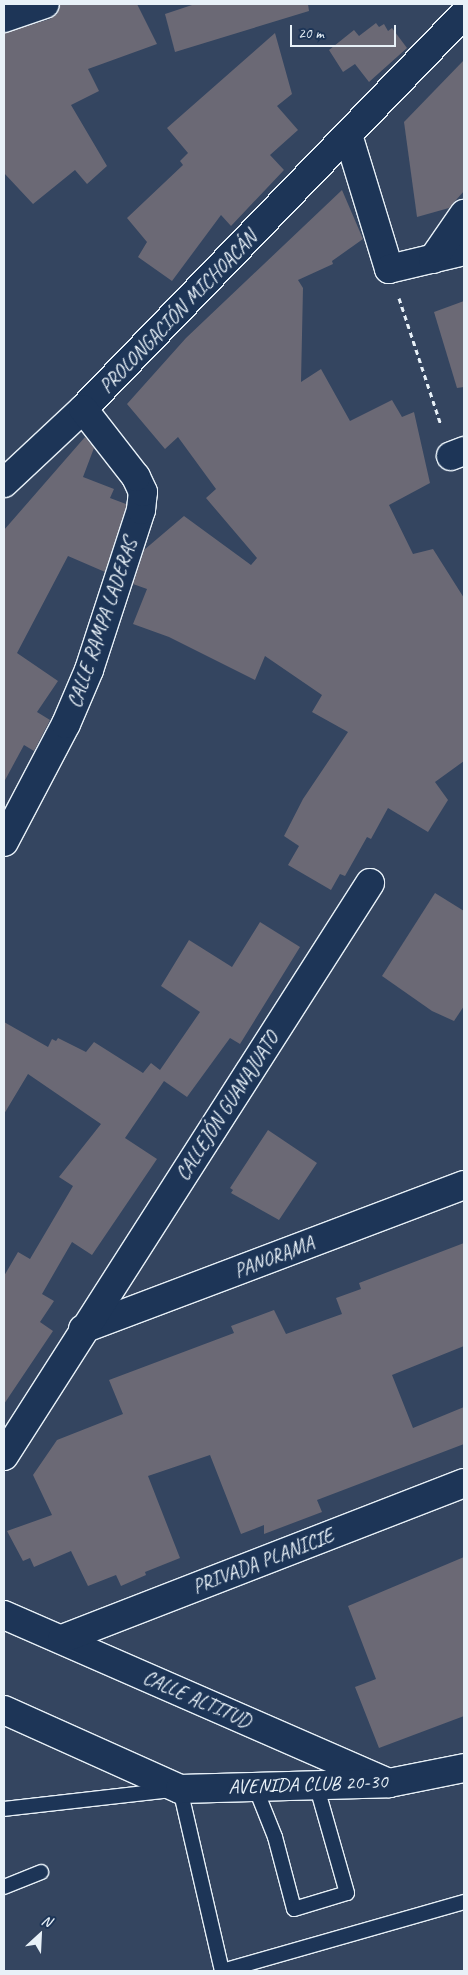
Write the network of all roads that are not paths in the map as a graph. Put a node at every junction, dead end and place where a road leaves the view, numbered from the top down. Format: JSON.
{"nodes":[{"id":1,"x":46,"y":4,"type":"edge"},
{"id":2,"x":464,"y":14,"type":"edge"},
{"id":3,"x":4,"y":18,"type":"edge"},
{"id":4,"x":349,"y":138,"type":"junction"},
{"id":5,"x":464,"y":214,"type":"edge"},
{"id":6,"x":464,"y":251,"type":"edge"},
{"id":7,"x":433,"y":259,"type":"junction"},
{"id":8,"x":83,"y":409,"type":"junction"},
{"id":9,"x":4,"y":483,"type":"edge"},
{"id":10,"x":4,"y":842,"type":"edge"},
{"id":11,"x":370,"y":883,"type":"dead end"},
{"id":12,"x":464,"y":1185,"type":"edge"},
{"id":13,"x":83,"y":1329,"type":"junction"},
{"id":14,"x":4,"y":1456,"type":"edge"},
{"id":15,"x":464,"y":1483,"type":"edge"},
{"id":16,"x":4,"y":1615,"type":"edge"},
{"id":17,"x":62,"y":1639,"type":"junction"},
{"id":18,"x":4,"y":1710,"type":"edge"},
{"id":19,"x":464,"y":1768,"type":"edge"},
{"id":20,"x":389,"y":1784,"type":"junction"},
{"id":21,"x":255,"y":1786,"type":"junction"},
{"id":22,"x":317,"y":1788,"type":"junction"},
{"id":23,"x":180,"y":1789,"type":"junction"},
{"id":24,"x":4,"y":1808,"type":"edge"},
{"id":25,"x":41,"y":1872,"type":"dead end"},
{"id":26,"x":4,"y":1887,"type":"edge"},
{"id":27,"x":464,"y":1902,"type":"edge"},
{"id":28,"x":222,"y":1971,"type":"edge"}],
"edges":[{"from":1,"to":3,"type":"street"},
{"from":2,"to":4,"type":"street","name":"PROLONGACIÓN MICHOACÁN"},
{"from":4,"to":7,"type":"street"},
{"from":4,"to":8,"type":"street","name":"PROLONGACIÓN MICHOACÁN"},
{"from":5,"to":7,"type":"street"},
{"from":6,"to":7,"type":"street"},
{"from":8,"to":9,"type":"street","name":"PROLONGACIÓN MICHOACÁN"},
{"from":8,"to":10,"type":"street","name":"CALLE RAMPA LADERAS"},
{"from":11,"to":13,"type":"street","name":"CALLEJÓN GUANAJUATO"},
{"from":12,"to":13,"type":"street","name":"PANORAMA"},
{"from":13,"to":14,"type":"street","name":"CALLEJÓN GUANAJUATO"},
{"from":15,"to":17,"type":"street","name":"PRIVADA PLANICIE"},
{"from":16,"to":17,"type":"street","name":"CALLE ALTITUD"},
{"from":17,"to":20,"type":"street","name":"CALLE ALTITUD"},
{"from":18,"to":23,"type":"street"},
{"from":19,"to":20,"type":"street","name":"AVENIDA CLUB 20-30"},
{"from":20,"to":22,"type":"street","name":"AVENIDA CLUB 20-30"},
{"from":21,"to":22,"type":"street","name":"AVENIDA CLUB 20-30"},
{"from":21,"to":22,"type":"lane"},
{"from":21,"to":23,"type":"street","name":"AVENIDA CLUB 20-30"},
{"from":23,"to":24,"type":"lane"},
{"from":23,"to":28,"type":"lane"},
{"from":25,"to":26,"type":"lane"},
{"from":27,"to":28,"type":"lane"}]}
